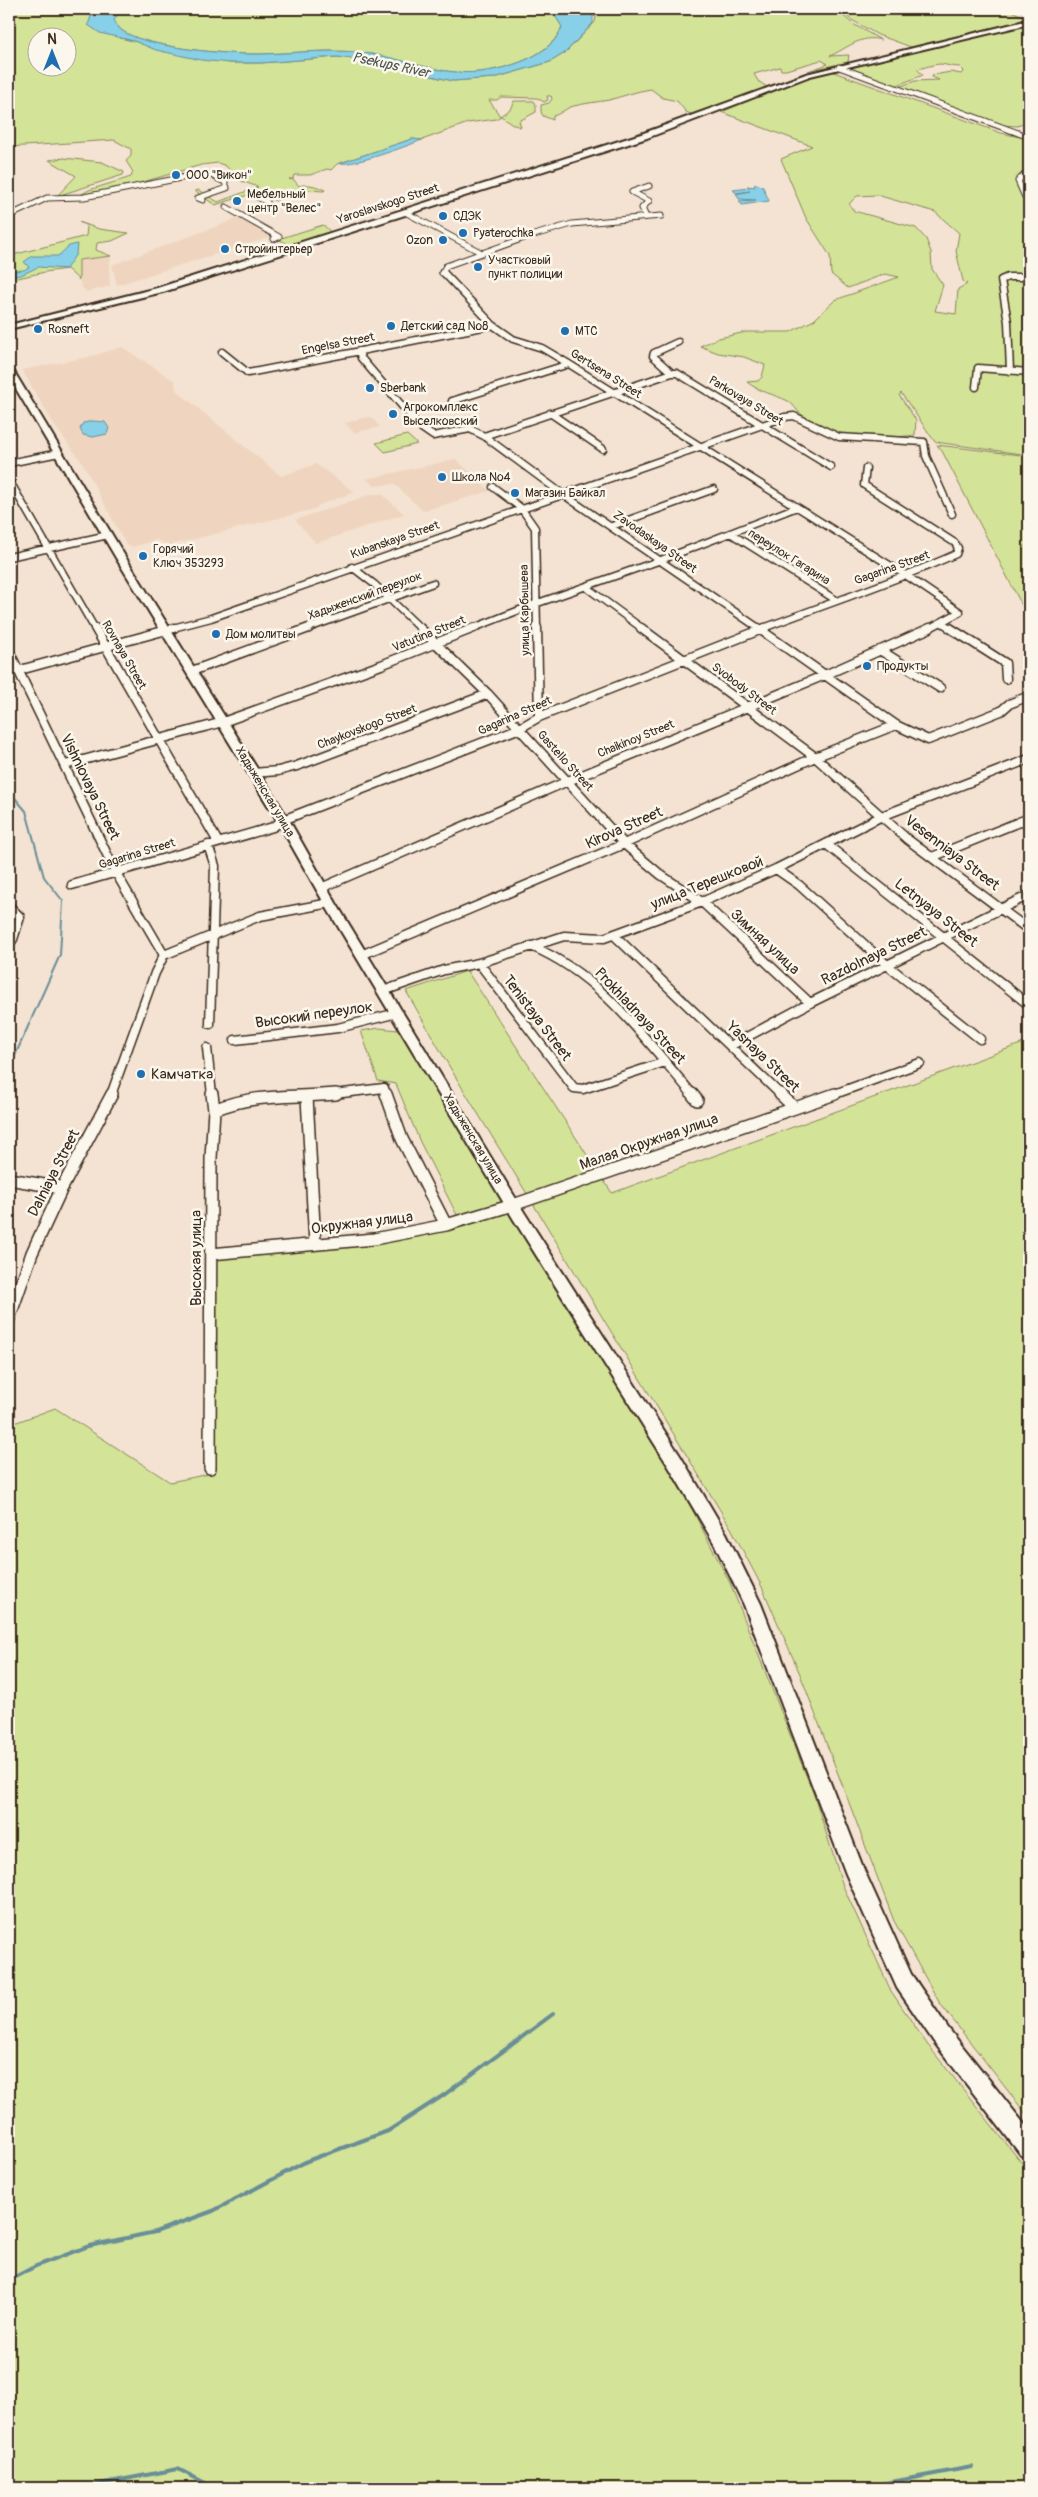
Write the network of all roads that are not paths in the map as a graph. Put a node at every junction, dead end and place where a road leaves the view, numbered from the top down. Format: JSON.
{"nodes":[{"id":1,"x":1029,"y":22,"type":"edge"},
{"id":2,"x":839,"y":67,"type":"junction"},
{"id":3,"x":1029,"y":138,"type":"edge"},
{"id":4,"x":1029,"y":170,"type":"edge"},
{"id":5,"x":649,"y":186,"type":"dead end"},
{"id":6,"x":256,"y":196,"type":"dead end"},
{"id":7,"x":203,"y":200,"type":"dead end"},
{"id":8,"x":1029,"y":200,"type":"edge"},
{"id":9,"x":267,"y":202,"type":"dead end"},
{"id":10,"x":226,"y":207,"type":"dead end"},
{"id":11,"x":405,"y":212,"type":"junction"},
{"id":12,"x":9,"y":216,"type":"edge"},
{"id":13,"x":661,"y":216,"type":"dead end"},
{"id":14,"x":646,"y":217,"type":"junction"},
{"id":15,"x":274,"y":239,"type":"dead end"},
{"id":16,"x":482,"y":253,"type":"junction"},
{"id":17,"x":1029,"y":279,"type":"edge"},
{"id":18,"x":493,"y":325,"type":"junction"},
{"id":19,"x":9,"y":327,"type":"edge"},
{"id":20,"x":678,"y":342,"type":"dead end"},
{"id":21,"x":222,"y":352,"type":"dead end"},
{"id":22,"x":358,"y":352,"type":"junction"},
{"id":23,"x":569,"y":364,"type":"junction"},
{"id":24,"x":1010,"y":370,"type":"junction"},
{"id":25,"x":1029,"y":372,"type":"edge"},
{"id":26,"x":672,"y":373,"type":"junction"},
{"id":27,"x":10,"y":375,"type":"edge"},
{"id":28,"x":976,"y":387,"type":"dead end"},
{"id":29,"x":613,"y":392,"type":"junction"},
{"id":30,"x":452,"y":401,"type":"dead end"},
{"id":31,"x":550,"y":413,"type":"junction"},
{"id":32,"x":764,"y":424,"type":"junction"},
{"id":33,"x":484,"y":436,"type":"junction"},
{"id":34,"x":701,"y":447,"type":"junction"},
{"id":35,"x":604,"y":449,"type":"dead end"},
{"id":36,"x":59,"y":453,"type":"junction"},
{"id":37,"x":9,"y":463,"type":"edge"},
{"id":38,"x":831,"y":467,"type":"dead end"},
{"id":39,"x":866,"y":468,"type":"dead end"},
{"id":40,"x":9,"y":480,"type":"edge"},
{"id":41,"x":493,"y":487,"type":"dead end"},
{"id":42,"x":714,"y":489,"type":"dead end"},
{"id":43,"x":564,"y":495,"type":"junction"},
{"id":44,"x":797,"y":507,"type":"junction"},
{"id":45,"x":521,"y":508,"type":"junction"},
{"id":46,"x":952,"y":514,"type":"dead end"},
{"id":47,"x":612,"y":526,"type":"junction"},
{"id":48,"x":730,"y":533,"type":"junction"},
{"id":49,"x":108,"y":535,"type":"junction"},
{"id":50,"x":50,"y":549,"type":"junction"},
{"id":51,"x":9,"y":558,"type":"edge"},
{"id":52,"x":661,"y":560,"type":"junction"},
{"id":53,"x":352,"y":567,"type":"junction"},
{"id":54,"x":907,"y":576,"type":"junction"},
{"id":55,"x":433,"y":583,"type":"dead end"},
{"id":56,"x":586,"y":587,"type":"junction"},
{"id":57,"x":391,"y":600,"type":"junction"},
{"id":58,"x":836,"y":600,"type":"junction"},
{"id":59,"x":535,"y":604,"type":"junction"},
{"id":60,"x":960,"y":612,"type":"joint"},
{"id":61,"x":942,"y":623,"type":"junction"},
{"id":62,"x":761,"y":630,"type":"junction"},
{"id":63,"x":167,"y":632,"type":"junction"},
{"id":64,"x":437,"y":643,"type":"junction"},
{"id":65,"x":106,"y":648,"type":"junction"},
{"id":66,"x":880,"y":650,"type":"junction"},
{"id":67,"x":9,"y":651,"type":"edge"},
{"id":68,"x":687,"y":660,"type":"junction"},
{"id":69,"x":18,"y":671,"type":"junction"},
{"id":70,"x":192,"y":671,"type":"junction"},
{"id":71,"x":9,"y":673,"type":"edge"},
{"id":72,"x":825,"y":675,"type":"junction"},
{"id":73,"x":1006,"y":679,"type":"dead end"},
{"id":74,"x":940,"y":688,"type":"dead end"},
{"id":75,"x":488,"y":694,"type":"junction"},
{"id":76,"x":1029,"y":696,"type":"edge"},
{"id":77,"x":748,"y":707,"type":"junction"},
{"id":78,"x":539,"y":717,"type":"junction"},
{"id":79,"x":223,"y":722,"type":"junction"},
{"id":80,"x":896,"y":725,"type":"junction"},
{"id":81,"x":520,"y":728,"type":"junction"},
{"id":82,"x":158,"y":740,"type":"junction"},
{"id":83,"x":815,"y":757,"type":"junction"},
{"id":84,"x":1029,"y":759,"type":"edge"},
{"id":85,"x":65,"y":765,"type":"junction"},
{"id":86,"x":253,"y":773,"type":"junction"},
{"id":87,"x":568,"y":781,"type":"junction"},
{"id":88,"x":882,"y":816,"type":"junction"},
{"id":89,"x":1029,"y":818,"type":"edge"},
{"id":90,"x":283,"y":820,"type":"junction"},
{"id":91,"x":218,"y":842,"type":"junction"},
{"id":92,"x":208,"y":844,"type":"junction"},
{"id":93,"x":624,"y":844,"type":"junction"},
{"id":94,"x":826,"y":844,"type":"junction"},
{"id":95,"x":932,"y":857,"type":"junction"},
{"id":96,"x":776,"y":869,"type":"junction"},
{"id":97,"x":116,"y":873,"type":"junction"},
{"id":98,"x":72,"y":885,"type":"dead end"},
{"id":99,"x":321,"y":888,"type":"junction"},
{"id":100,"x":1029,"y":895,"type":"edge"},
{"id":101,"x":702,"y":902,"type":"junction"},
{"id":102,"x":330,"y":903,"type":"junction"},
{"id":103,"x":9,"y":906,"type":"edge"},
{"id":104,"x":1001,"y":908,"type":"junction"},
{"id":105,"x":1029,"y":930,"type":"edge"},
{"id":106,"x":212,"y":934,"type":"junction"},
{"id":107,"x":614,"y":935,"type":"junction"},
{"id":108,"x":945,"y":936,"type":"junction"},
{"id":109,"x":9,"y":944,"type":"edge"},
{"id":110,"x":530,"y":946,"type":"junction"},
{"id":111,"x":164,"y":955,"type":"junction"},
{"id":112,"x":361,"y":955,"type":"junction"},
{"id":113,"x":479,"y":962,"type":"junction"},
{"id":114,"x":887,"y":965,"type":"junction"},
{"id":115,"x":383,"y":991,"type":"junction"},
{"id":116,"x":810,"y":1003,"type":"junction"},
{"id":117,"x":1029,"y":1005,"type":"edge"},
{"id":118,"x":397,"y":1013,"type":"junction"},
{"id":119,"x":210,"y":1024,"type":"dead end"},
{"id":120,"x":980,"y":1039,"type":"dead end"},
{"id":121,"x":235,"y":1040,"type":"dead end"},
{"id":122,"x":732,"y":1045,"type":"junction"},
{"id":123,"x":207,"y":1048,"type":"dead end"},
{"id":124,"x":665,"y":1062,"type":"junction"},
{"id":125,"x":920,"y":1062,"type":"dead end"},
{"id":126,"x":307,"y":1097,"type":"junction"},
{"id":127,"x":697,"y":1100,"type":"dead end"},
{"id":128,"x":795,"y":1108,"type":"junction"},
{"id":129,"x":214,"y":1110,"type":"junction"},
{"id":130,"x":9,"y":1179,"type":"edge"},
{"id":131,"x":62,"y":1188,"type":"junction"},
{"id":132,"x":516,"y":1210,"type":"junction"},
{"id":133,"x":446,"y":1225,"type":"junction"},
{"id":134,"x":315,"y":1244,"type":"junction"},
{"id":135,"x":211,"y":1254,"type":"junction"},
{"id":136,"x":9,"y":1319,"type":"edge"},
{"id":137,"x":210,"y":1468,"type":"dead end"},
{"id":138,"x":1029,"y":2147,"type":"edge"}],
"edges":[{"from":1,"to":2,"type":"main road","name":"Yaroslavskogo Street"},
{"from":2,"to":3,"type":"street"},
{"from":2,"to":11,"type":"main road","name":"Yaroslavskogo Street"},
{"from":4,"to":8,"type":"street"},
{"from":5,"to":14,"type":"street"},
{"from":6,"to":9,"type":"street"},
{"from":7,"to":12,"type":"street"},
{"from":10,"to":15,"type":"street"},
{"from":11,"to":16,"type":"street"},
{"from":11,"to":19,"type":"main road","name":"Yaroslavskogo Street"},
{"from":13,"to":14,"type":"street","name":"Gertsena Street"},
{"from":14,"to":16,"type":"street","name":"Gertsena Street"},
{"from":16,"to":18,"type":"street","name":"Gertsena Street"},
{"from":17,"to":24,"type":"street"},
{"from":18,"to":22,"type":"street","name":"Engelsa Street"},
{"from":18,"to":23,"type":"street","name":"Gertsena Street"},
{"from":20,"to":26,"type":"street","name":"Parkovaya Street"},
{"from":21,"to":22,"type":"street","name":"Engelsa Street"},
{"from":22,"to":33,"type":"street","name":"Zavodaskaya Street"},
{"from":23,"to":29,"type":"street","name":"Gertsena Street"},
{"from":23,"to":30,"type":"street"},
{"from":24,"to":25,"type":"street"},
{"from":24,"to":28,"type":"street"},
{"from":26,"to":29,"type":"street"},
{"from":26,"to":32,"type":"street","name":"Parkovaya Street"},
{"from":27,"to":36,"type":"main road","name":"Хадыженская улица"},
{"from":29,"to":31,"type":"street"},
{"from":29,"to":34,"type":"street","name":"Gertsena Street"},
{"from":31,"to":33,"type":"street"},
{"from":31,"to":35,"type":"street"},
{"from":32,"to":34,"type":"street","name":"Kubanskaya Street"},
{"from":32,"to":38,"type":"street","name":"Parkovaya Street"},
{"from":32,"to":46,"type":"street","name":"Kubanskaya Street"},
{"from":33,"to":43,"type":"street","name":"Zavodaskaya Street"},
{"from":34,"to":43,"type":"street","name":"Kubanskaya Street"},
{"from":34,"to":44,"type":"street","name":"Gertsena Street"},
{"from":36,"to":37,"type":"street"},
{"from":36,"to":49,"type":"main road","name":"Хадыженская улица"},
{"from":39,"to":54,"type":"street","name":"Gagarina Street"},
{"from":40,"to":50,"type":"street","name":"Rovnaya Street"},
{"from":41,"to":45,"type":"street"},
{"from":42,"to":47,"type":"street"},
{"from":43,"to":45,"type":"street","name":"Kubanskaya Street"},
{"from":43,"to":47,"type":"street","name":"Zavodaskaya Street"},
{"from":44,"to":48,"type":"street","name":"Vatutina Street"},
{"from":44,"to":54,"type":"street","name":"Gertsena Street"},
{"from":45,"to":53,"type":"street","name":"Kubanskaya Street"},
{"from":45,"to":59,"type":"street","name":"улица Карбышева"},
{"from":47,"to":52,"type":"street","name":"Zavodaskaya Street"},
{"from":48,"to":52,"type":"street","name":"Vatutina Street"},
{"from":48,"to":58,"type":"street","name":"переулок Гагарина"},
{"from":49,"to":50,"type":"street"},
{"from":49,"to":63,"type":"main road","name":"Хадыженская улица"},
{"from":50,"to":51,"type":"street"},
{"from":50,"to":65,"type":"street","name":"Rovnaya Street"},
{"from":52,"to":56,"type":"street","name":"Vatutina Street"},
{"from":52,"to":62,"type":"street","name":"Zavodaskaya Street"},
{"from":53,"to":57,"type":"street","name":"Gastello Street"},
{"from":53,"to":63,"type":"street","name":"Kubanskaya Street"},
{"from":54,"to":58,"type":"street","name":"Gagarina Street"},
{"from":54,"to":60,"type":"street","name":"Gertsena Street"},
{"from":55,"to":57,"type":"street","name":"Хадыженский переулок"},
{"from":56,"to":59,"type":"street","name":"Vatutina Street"},
{"from":56,"to":68,"type":"street","name":"Svobody Street"},
{"from":57,"to":64,"type":"street","name":"Gastello Street"},
{"from":57,"to":70,"type":"street","name":"Хадыженский переулок"},
{"from":58,"to":62,"type":"street","name":"Gagarina Street"},
{"from":59,"to":64,"type":"street","name":"Vatutina Street"},
{"from":59,"to":78,"type":"street","name":"улица Карбышева"},
{"from":60,"to":61,"type":"street","name":"Chaikinoy Street"},
{"from":61,"to":66,"type":"street","name":"Chaikinoy Street"},
{"from":61,"to":73,"type":"street"},
{"from":62,"to":68,"type":"street","name":"Gagarina Street"},
{"from":62,"to":72,"type":"street","name":"Zavodaskaya Street"},
{"from":63,"to":65,"type":"street","name":"Kubanskaya Street"},
{"from":63,"to":70,"type":"main road","name":"Хадыженская улица"},
{"from":64,"to":75,"type":"street","name":"Gastello Street"},
{"from":64,"to":79,"type":"street","name":"Vatutina Street"},
{"from":65,"to":69,"type":"street","name":"Kubanskaya Street"},
{"from":65,"to":82,"type":"street","name":"Rovnaya Street"},
{"from":66,"to":72,"type":"street","name":"Chaikinoy Street"},
{"from":66,"to":74,"type":"street"},
{"from":67,"to":69,"type":"street","name":"Vishniovaya Street"},
{"from":68,"to":77,"type":"street","name":"Svobody Street"},
{"from":68,"to":78,"type":"street","name":"Gagarina Street"},
{"from":69,"to":71,"type":"street","name":"Kubanskaya Street"},
{"from":69,"to":85,"type":"street","name":"Vishniovaya Street"},
{"from":70,"to":79,"type":"main road","name":"Хадыженская улица"},
{"from":72,"to":77,"type":"street","name":"Chaikinoy Street"},
{"from":72,"to":80,"type":"street","name":"Zavodaskaya Street"},
{"from":75,"to":81,"type":"street","name":"Gastello Street"},
{"from":75,"to":86,"type":"street","name":"Chaykovskogo Street"},
{"from":76,"to":80,"type":"street","name":"Zavodaskaya Street"},
{"from":77,"to":83,"type":"street","name":"Svobody Street"},
{"from":77,"to":87,"type":"street","name":"Chaikinoy Street"},
{"from":78,"to":81,"type":"street","name":"Gagarina Street"},
{"from":79,"to":82,"type":"street","name":"Vatutina Street"},
{"from":79,"to":86,"type":"main road","name":"Хадыженская улица"},
{"from":80,"to":83,"type":"street","name":"Kirova Street"},
{"from":81,"to":87,"type":"street","name":"Gastello Street"},
{"from":81,"to":90,"type":"street","name":"Gagarina Street"},
{"from":82,"to":85,"type":"street","name":"Vatutina Street"},
{"from":82,"to":91,"type":"street","name":"Rovnaya Street"},
{"from":83,"to":88,"type":"street","name":"Svobody Street"},
{"from":83,"to":93,"type":"street","name":"Kirova Street"},
{"from":84,"to":88,"type":"street","name":"улица Терешковой"},
{"from":85,"to":97,"type":"street","name":"Vishniovaya Street"},
{"from":86,"to":90,"type":"main road","name":"Хадыженская улица"},
{"from":87,"to":93,"type":"street","name":"Gastello Street"},
{"from":87,"to":99,"type":"street","name":"Chaikinoy Street"},
{"from":88,"to":94,"type":"street","name":"улица Терешковой"},
{"from":88,"to":95,"type":"street","name":"Vesenniaya Street"},
{"from":89,"to":95,"type":"street"},
{"from":90,"to":91,"type":"street","name":"Gagarina Street"},
{"from":90,"to":99,"type":"main road","name":"Хадыженская улица"},
{"from":91,"to":92,"type":"street","name":"Gagarina Street"},
{"from":92,"to":97,"type":"street","name":"Gagarina Street"},
{"from":92,"to":106,"type":"street"},
{"from":93,"to":101,"type":"street","name":"Gastello Street"},
{"from":93,"to":112,"type":"street","name":"Kirova Street"},
{"from":94,"to":96,"type":"street","name":"улица Терешковой"},
{"from":94,"to":108,"type":"street","name":"Letnyaya Street"},
{"from":95,"to":104,"type":"street","name":"Vesenniaya Street"},
{"from":96,"to":101,"type":"street","name":"улица Терешковой"},
{"from":96,"to":114,"type":"street"},
{"from":97,"to":98,"type":"street","name":"Gagarina Street"},
{"from":97,"to":111,"type":"street","name":"Vishniovaya Street"},
{"from":99,"to":102,"type":"main road","name":"Хадыженская улица"},
{"from":100,"to":104,"type":"street","name":"Razdolnaya Street"},
{"from":101,"to":107,"type":"street","name":"улица Терешковой"},
{"from":101,"to":116,"type":"street","name":"Зимняя улица"},
{"from":102,"to":106,"type":"street"},
{"from":102,"to":112,"type":"main road","name":"Хадыженская улица"},
{"from":103,"to":109,"type":"street"},
{"from":104,"to":105,"type":"street","name":"Vesenniaya Street"},
{"from":104,"to":108,"type":"street","name":"Razdolnaya Street"},
{"from":106,"to":111,"type":"street"},
{"from":106,"to":119,"type":"street"},
{"from":107,"to":110,"type":"street","name":"улица Терешковой"},
{"from":107,"to":122,"type":"street","name":"Yasnaya Street"},
{"from":108,"to":114,"type":"street","name":"Razdolnaya Street"},
{"from":108,"to":117,"type":"street","name":"Letnyaya Street"},
{"from":110,"to":113,"type":"street","name":"улица Терешковой"},
{"from":110,"to":124,"type":"street","name":"Prokhladnaya Street"},
{"from":111,"to":131,"type":"street","name":"Dalniaya Street"},
{"from":112,"to":115,"type":"main road","name":"Хадыженская улица"},
{"from":113,"to":115,"type":"street","name":"улица Терешковой"},
{"from":113,"to":124,"type":"street","name":"Tenistaya Street"},
{"from":114,"to":116,"type":"street","name":"Razdolnaya Street"},
{"from":114,"to":120,"type":"street"},
{"from":115,"to":118,"type":"main road","name":"Хадыженская улица"},
{"from":116,"to":122,"type":"street","name":"Razdolnaya Street"},
{"from":118,"to":121,"type":"street","name":"Высокий переулок"},
{"from":118,"to":132,"type":"main road","name":"Хадыженская улица"},
{"from":122,"to":128,"type":"street","name":"Yasnaya Street"},
{"from":123,"to":129,"type":"street","name":"Высокая улица"},
{"from":124,"to":127,"type":"street","name":"Prokhladnaya Street"},
{"from":125,"to":128,"type":"street","name":"Yasnaya Street"},
{"from":126,"to":129,"type":"street"},
{"from":126,"to":133,"type":"street"},
{"from":126,"to":134,"type":"street"},
{"from":128,"to":132,"type":"street","name":"Малая Окружная улица"},
{"from":129,"to":135,"type":"street","name":"Высокая улица"},
{"from":130,"to":131,"type":"street"},
{"from":131,"to":136,"type":"street","name":"Dalniaya Street"},
{"from":132,"to":133,"type":"street","name":"Окружная улица"},
{"from":132,"to":138,"type":"main road","name":"Хадыженская улица"},
{"from":133,"to":134,"type":"street","name":"Окружная улица"},
{"from":134,"to":135,"type":"street","name":"Окружная улица"},
{"from":135,"to":137,"type":"street","name":"Высокая улица"}]}
